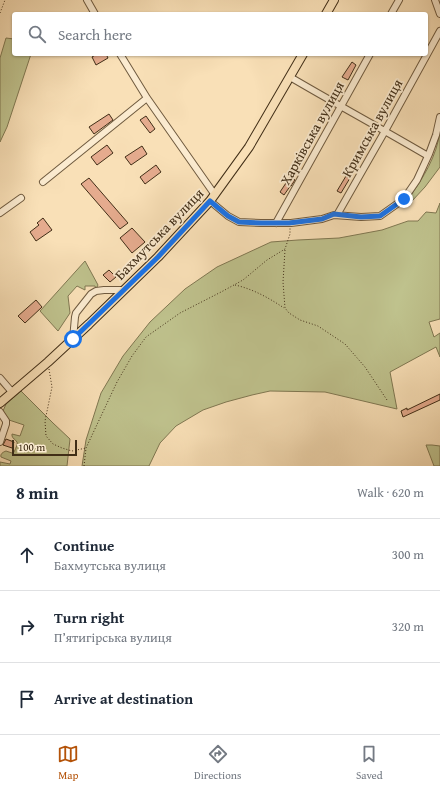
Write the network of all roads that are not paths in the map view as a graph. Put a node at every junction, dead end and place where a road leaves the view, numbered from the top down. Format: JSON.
{"nodes":[{"id":1,"x":87,"y":0,"type":"edge"},
{"id":2,"x":334,"y":0,"type":"edge"},
{"id":3,"x":399,"y":0,"type":"edge"},
{"id":4,"x":434,"y":0,"type":"edge"},
{"id":5,"x":94,"y":12,"type":"edge"},
{"id":6,"x":327,"y":12,"type":"edge"},
{"id":7,"x":392,"y":12,"type":"edge"},
{"id":8,"x":440,"y":14,"type":"edge"},
{"id":9,"x":440,"y":31,"type":"edge"},
{"id":10,"x":428,"y":53,"type":"edge"},
{"id":11,"x":121,"y":56,"type":"edge"},
{"id":12,"x":302,"y":56,"type":"edge"},
{"id":13,"x":369,"y":56,"type":"edge"},
{"id":14,"x":426,"y":56,"type":"edge"},
{"id":15,"x":290,"y":77,"type":"junction"},
{"id":16,"x":147,"y":98,"type":"junction"},
{"id":17,"x":340,"y":106,"type":"junction"},
{"id":18,"x":440,"y":117,"type":"edge"},
{"id":19,"x":385,"y":131,"type":"junction"},
{"id":20,"x":428,"y":156,"type":"junction"},
{"id":21,"x":44,"y":182,"type":"dead end"},
{"id":22,"x":21,"y":198,"type":"dead end"},
{"id":23,"x":212,"y":198,"type":"junction"},
{"id":24,"x":0,"y":213,"type":"edge"},
{"id":25,"x":337,"y":215,"type":"junction"},
{"id":26,"x":276,"y":223,"type":"junction"},
{"id":27,"x":123,"y":290,"type":"junction"},
{"id":28,"x":73,"y":339,"type":"junction"},
{"id":29,"x":0,"y":378,"type":"edge"},
{"id":30,"x":12,"y":392,"type":"junction"},
{"id":31,"x":0,"y":403,"type":"edge"},
{"id":32,"x":0,"y":412,"type":"edge"},
{"id":33,"x":0,"y":442,"type":"edge"}],
"edges":[{"from":1,"to":5,"type":"street"},
{"from":2,"to":6,"type":"main road"},
{"from":3,"to":7,"type":"street"},
{"from":4,"to":8,"type":"street"},
{"from":9,"to":10,"type":"street","name":"Кримська вулиця"},
{"from":11,"to":16,"type":"street"},
{"from":12,"to":15,"type":"main road","name":"Бахмутська вулиця"},
{"from":13,"to":17,"type":"street","name":"Харківська вулиця"},
{"from":14,"to":19,"type":"street","name":"Кримська вулиця"},
{"from":15,"to":17,"type":"street"},
{"from":15,"to":23,"type":"main road","name":"Бахмутська вулиця"},
{"from":16,"to":21,"type":"street"},
{"from":16,"to":23,"type":"street"},
{"from":17,"to":19,"type":"street"},
{"from":17,"to":26,"type":"street","name":"Харківська вулиця"},
{"from":18,"to":20,"type":"street"},
{"from":19,"to":20,"type":"street"},
{"from":19,"to":25,"type":"street","name":"Кримська вулиця"},
{"from":20,"to":25,"type":"street"},
{"from":22,"to":24,"type":"street"},
{"from":23,"to":26,"type":"street"},
{"from":23,"to":27,"type":"main road","name":"Бахмутська вулиця"},
{"from":25,"to":26,"type":"street"},
{"from":27,"to":28,"type":"main road","name":"Бахмутська вулиця"},
{"from":27,"to":28,"type":"street"},
{"from":28,"to":30,"type":"main road","name":"Бахмутська вулиця"},
{"from":29,"to":30,"type":"street"},
{"from":30,"to":31,"type":"main road","name":"Бахмутська вулиця"},
{"from":32,"to":33,"type":"street"}]}
